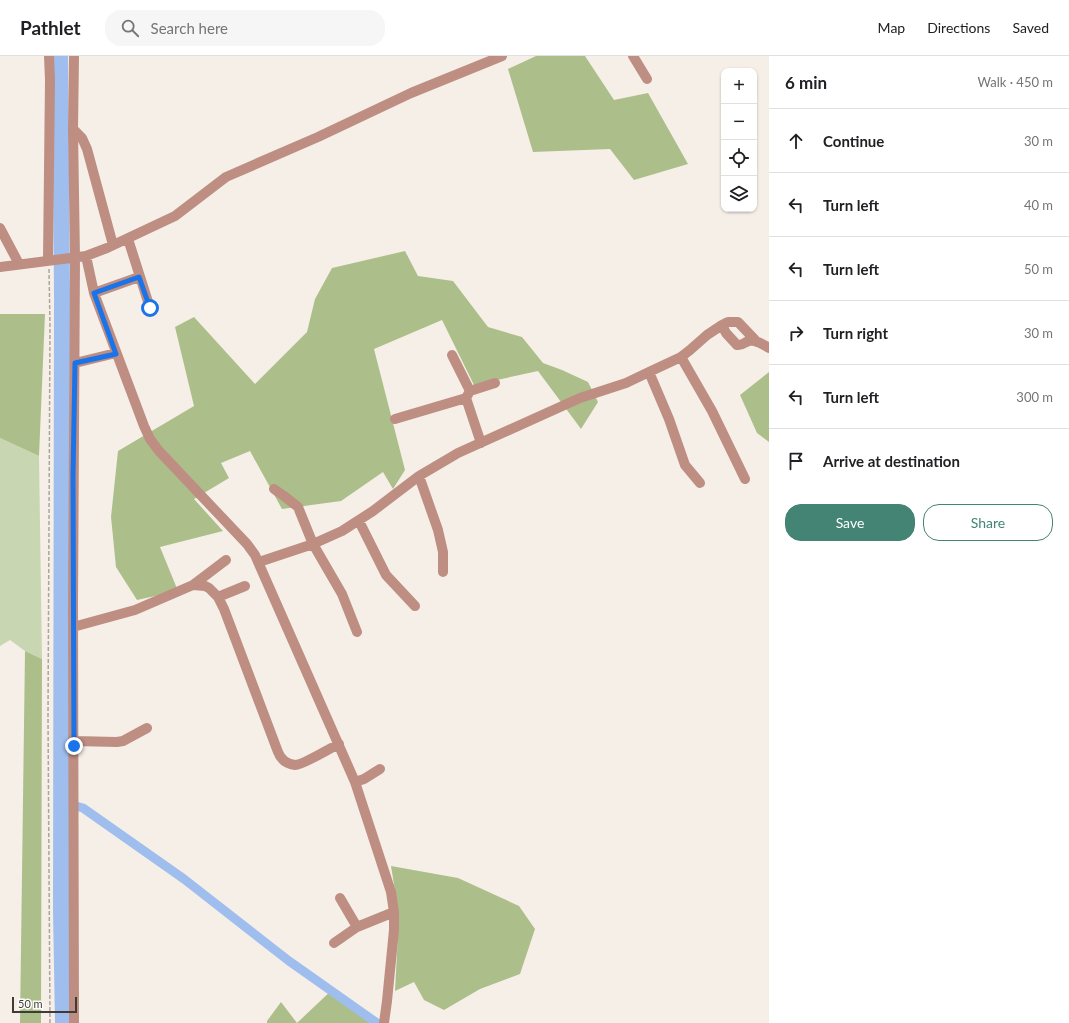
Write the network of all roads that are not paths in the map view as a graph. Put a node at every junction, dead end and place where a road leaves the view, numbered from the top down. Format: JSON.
{"nodes":[{"id":1,"x":49,"y":56,"type":"edge"},
{"id":2,"x":74,"y":56,"type":"edge"},
{"id":3,"x":502,"y":56,"type":"edge"},
{"id":4,"x":633,"y":56,"type":"edge"},
{"id":5,"x":647,"y":79,"type":"dead end"},
{"id":6,"x":73,"y":129,"type":"junction"},
{"id":7,"x":0,"y":228,"type":"edge"},
{"id":8,"x":128,"y":239,"type":"junction"},
{"id":9,"x":113,"y":245,"type":"junction"},
{"id":10,"x":86,"y":256,"type":"junction"},
{"id":11,"x":72,"y":258,"type":"junction"},
{"id":12,"x":50,"y":260,"type":"junction"},
{"id":13,"x":19,"y":264,"type":"junction"},
{"id":14,"x":0,"y":267,"type":"edge"},
{"id":15,"x":139,"y":277,"type":"junction"},
{"id":16,"x":94,"y":293,"type":"junction"},
{"id":17,"x":150,"y":308,"type":"dead end"},
{"id":18,"x":722,"y":325,"type":"junction"},
{"id":19,"x":757,"y":342,"type":"junction"},
{"id":20,"x":769,"y":348,"type":"edge"},
{"id":21,"x":116,"y":354,"type":"junction"},
{"id":22,"x":452,"y":355,"type":"dead end"},
{"id":23,"x":681,"y":357,"type":"junction"},
{"id":24,"x":75,"y":363,"type":"junction"},
{"id":25,"x":649,"y":372,"type":"junction"},
{"id":26,"x":495,"y":384,"type":"dead end"},
{"id":27,"x":468,"y":394,"type":"junction"},
{"id":28,"x":395,"y":419,"type":"dead end"},
{"id":29,"x":482,"y":443,"type":"junction"},
{"id":30,"x":419,"y":476,"type":"junction"},
{"id":31,"x":745,"y":479,"type":"dead end"},
{"id":32,"x":700,"y":484,"type":"dead end"},
{"id":33,"x":274,"y":490,"type":"dead end"},
{"id":34,"x":359,"y":521,"type":"junction"},
{"id":35,"x":312,"y":544,"type":"junction"},
{"id":36,"x":226,"y":560,"type":"dead end"},
{"id":37,"x":259,"y":562,"type":"junction"},
{"id":38,"x":443,"y":572,"type":"dead end"},
{"id":39,"x":192,"y":585,"type":"junction"},
{"id":40,"x":245,"y":586,"type":"dead end"},
{"id":41,"x":218,"y":597,"type":"junction"},
{"id":42,"x":415,"y":606,"type":"dead end"},
{"id":43,"x":73,"y":627,"type":"junction"},
{"id":44,"x":357,"y":632,"type":"dead end"},
{"id":45,"x":147,"y":728,"type":"dead end"},
{"id":46,"x":74,"y":741,"type":"junction"},
{"id":47,"x":339,"y":744,"type":"junction"},
{"id":48,"x":380,"y":769,"type":"dead end"},
{"id":49,"x":355,"y":782,"type":"junction"},
{"id":50,"x":340,"y":898,"type":"dead end"},
{"id":51,"x":394,"y":912,"type":"junction"},
{"id":52,"x":357,"y":928,"type":"junction"},
{"id":53,"x":334,"y":943,"type":"dead end"},
{"id":54,"x":74,"y":1023,"type":"edge"},
{"id":55,"x":384,"y":1023,"type":"edge"}],
"edges":[{"from":1,"to":12,"type":"street"},
{"from":2,"to":6,"type":"street"},
{"from":3,"to":8,"type":"street"},
{"from":4,"to":5,"type":"street"},
{"from":6,"to":9,"type":"street"},
{"from":6,"to":11,"type":"street"},
{"from":7,"to":13,"type":"street"},
{"from":8,"to":9,"type":"street"},
{"from":8,"to":15,"type":"street"},
{"from":9,"to":10,"type":"street"},
{"from":10,"to":11,"type":"street"},
{"from":10,"to":16,"type":"street"},
{"from":11,"to":12,"type":"street"},
{"from":11,"to":24,"type":"street"},
{"from":12,"to":13,"type":"street"},
{"from":13,"to":14,"type":"street"},
{"from":15,"to":16,"type":"street"},
{"from":15,"to":17,"type":"street"},
{"from":16,"to":21,"type":"street"},
{"from":18,"to":19,"type":"street"},
{"from":18,"to":19,"type":"street"},
{"from":18,"to":23,"type":"street"},
{"from":19,"to":20,"type":"street"},
{"from":21,"to":24,"type":"street"},
{"from":21,"to":37,"type":"street"},
{"from":22,"to":27,"type":"street"},
{"from":23,"to":25,"type":"street"},
{"from":23,"to":31,"type":"street"},
{"from":24,"to":43,"type":"street"},
{"from":25,"to":29,"type":"street"},
{"from":25,"to":32,"type":"street"},
{"from":26,"to":27,"type":"street"},
{"from":27,"to":28,"type":"street"},
{"from":27,"to":29,"type":"street"},
{"from":29,"to":30,"type":"street"},
{"from":30,"to":34,"type":"street"},
{"from":30,"to":38,"type":"street"},
{"from":33,"to":35,"type":"street"},
{"from":34,"to":35,"type":"street"},
{"from":34,"to":42,"type":"street"},
{"from":35,"to":37,"type":"street"},
{"from":35,"to":44,"type":"street"},
{"from":36,"to":39,"type":"street"},
{"from":37,"to":47,"type":"street"},
{"from":39,"to":41,"type":"street"},
{"from":39,"to":43,"type":"street"},
{"from":40,"to":41,"type":"street"},
{"from":41,"to":47,"type":"street"},
{"from":43,"to":46,"type":"street"},
{"from":45,"to":46,"type":"street"},
{"from":46,"to":54,"type":"street"},
{"from":47,"to":49,"type":"street"},
{"from":48,"to":49,"type":"street"},
{"from":49,"to":51,"type":"street"},
{"from":50,"to":52,"type":"street"},
{"from":51,"to":52,"type":"street"},
{"from":51,"to":55,"type":"street"},
{"from":52,"to":53,"type":"street"}]}
